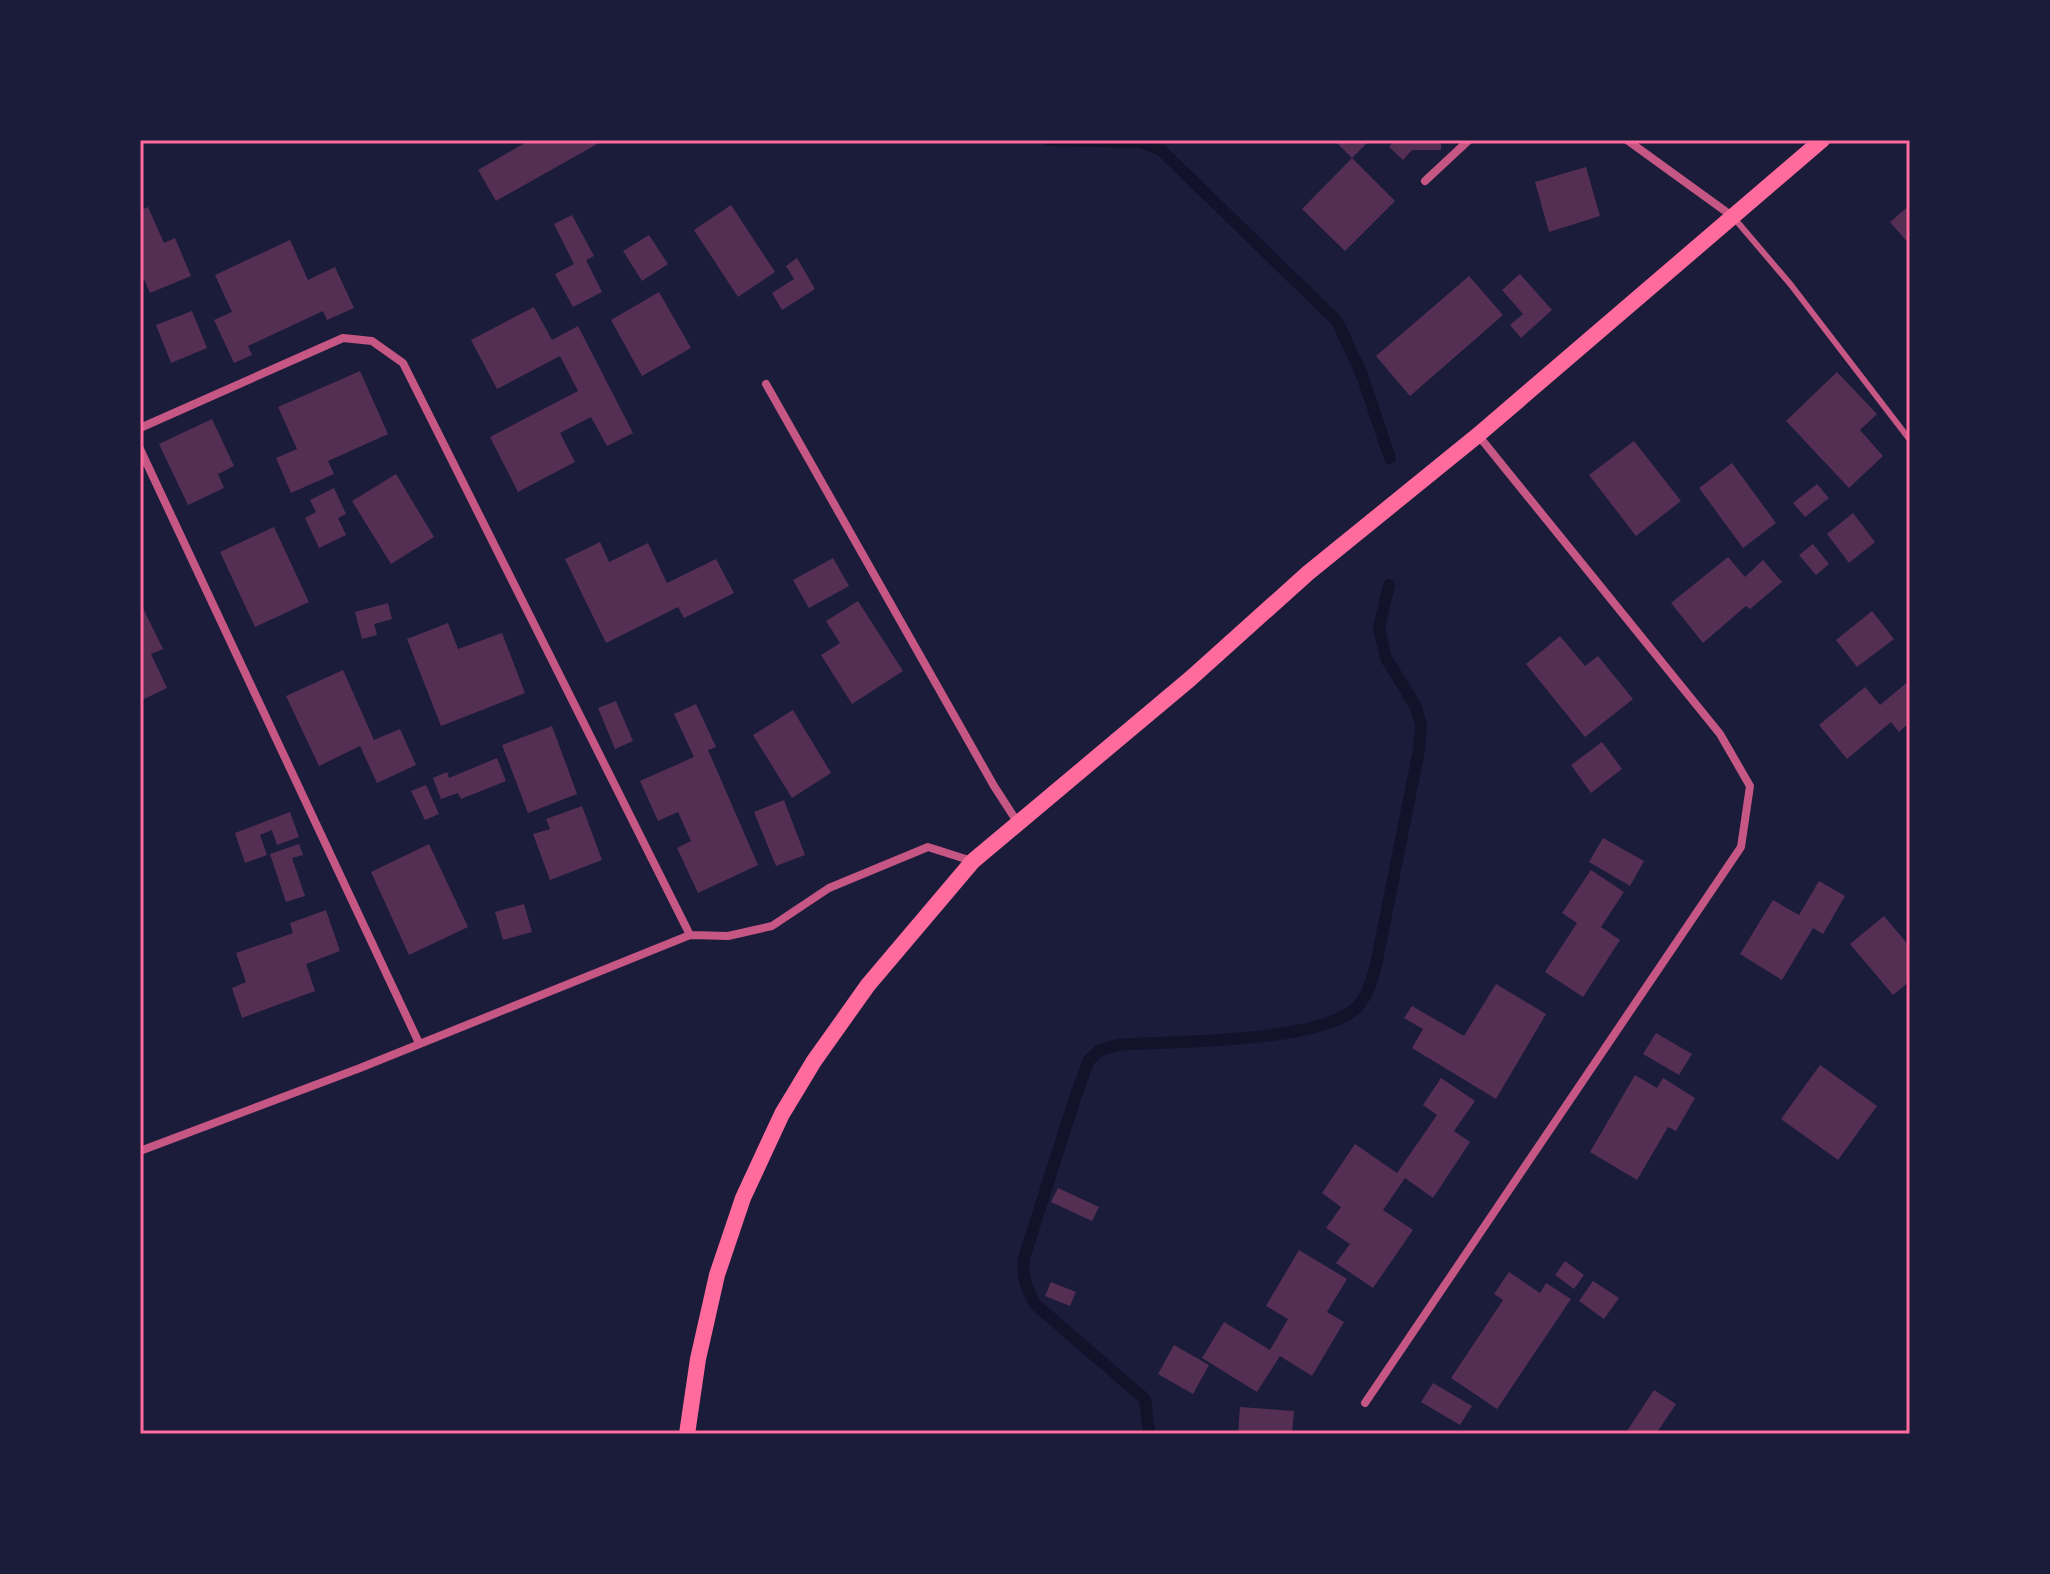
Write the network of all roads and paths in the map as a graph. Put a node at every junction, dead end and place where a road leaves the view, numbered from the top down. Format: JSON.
{"nodes":[{"id":1,"x":1469,"y":140,"type":"edge"},
{"id":2,"x":1627,"y":140,"type":"edge"},
{"id":3,"x":1822,"y":140,"type":"edge"},
{"id":4,"x":1425,"y":181,"type":"dead end"},
{"id":5,"x":1732,"y":216,"type":"junction"},
{"id":6,"x":766,"y":384,"type":"dead end"},
{"id":7,"x":140,"y":428,"type":"edge"},
{"id":8,"x":1478,"y":435,"type":"junction"},
{"id":9,"x":1910,"y":440,"type":"edge"},
{"id":10,"x":140,"y":449,"type":"edge"},
{"id":11,"x":1018,"y":823,"type":"junction"},
{"id":12,"x":973,"y":861,"type":"junction"},
{"id":13,"x":690,"y":935,"type":"junction"},
{"id":14,"x":419,"y":1043,"type":"junction"},
{"id":15,"x":140,"y":1151,"type":"edge"},
{"id":16,"x":1365,"y":1403,"type":"dead end"},
{"id":17,"x":687,"y":1434,"type":"edge"}],
"edges":[{"from":1,"to":4,"type":"street"},
{"from":2,"to":5,"type":"street"},
{"from":3,"to":5,"type":"main road"},
{"from":5,"to":8,"type":"main road"},
{"from":5,"to":9,"type":"lane"},
{"from":6,"to":11,"type":"street"},
{"from":7,"to":13,"type":"street"},
{"from":8,"to":11,"type":"main road"},
{"from":8,"to":16,"type":"street"},
{"from":10,"to":14,"type":"street"},
{"from":11,"to":12,"type":"main road"},
{"from":12,"to":13,"type":"street"},
{"from":12,"to":17,"type":"main road"},
{"from":13,"to":14,"type":"street"},
{"from":14,"to":15,"type":"street"}]}
